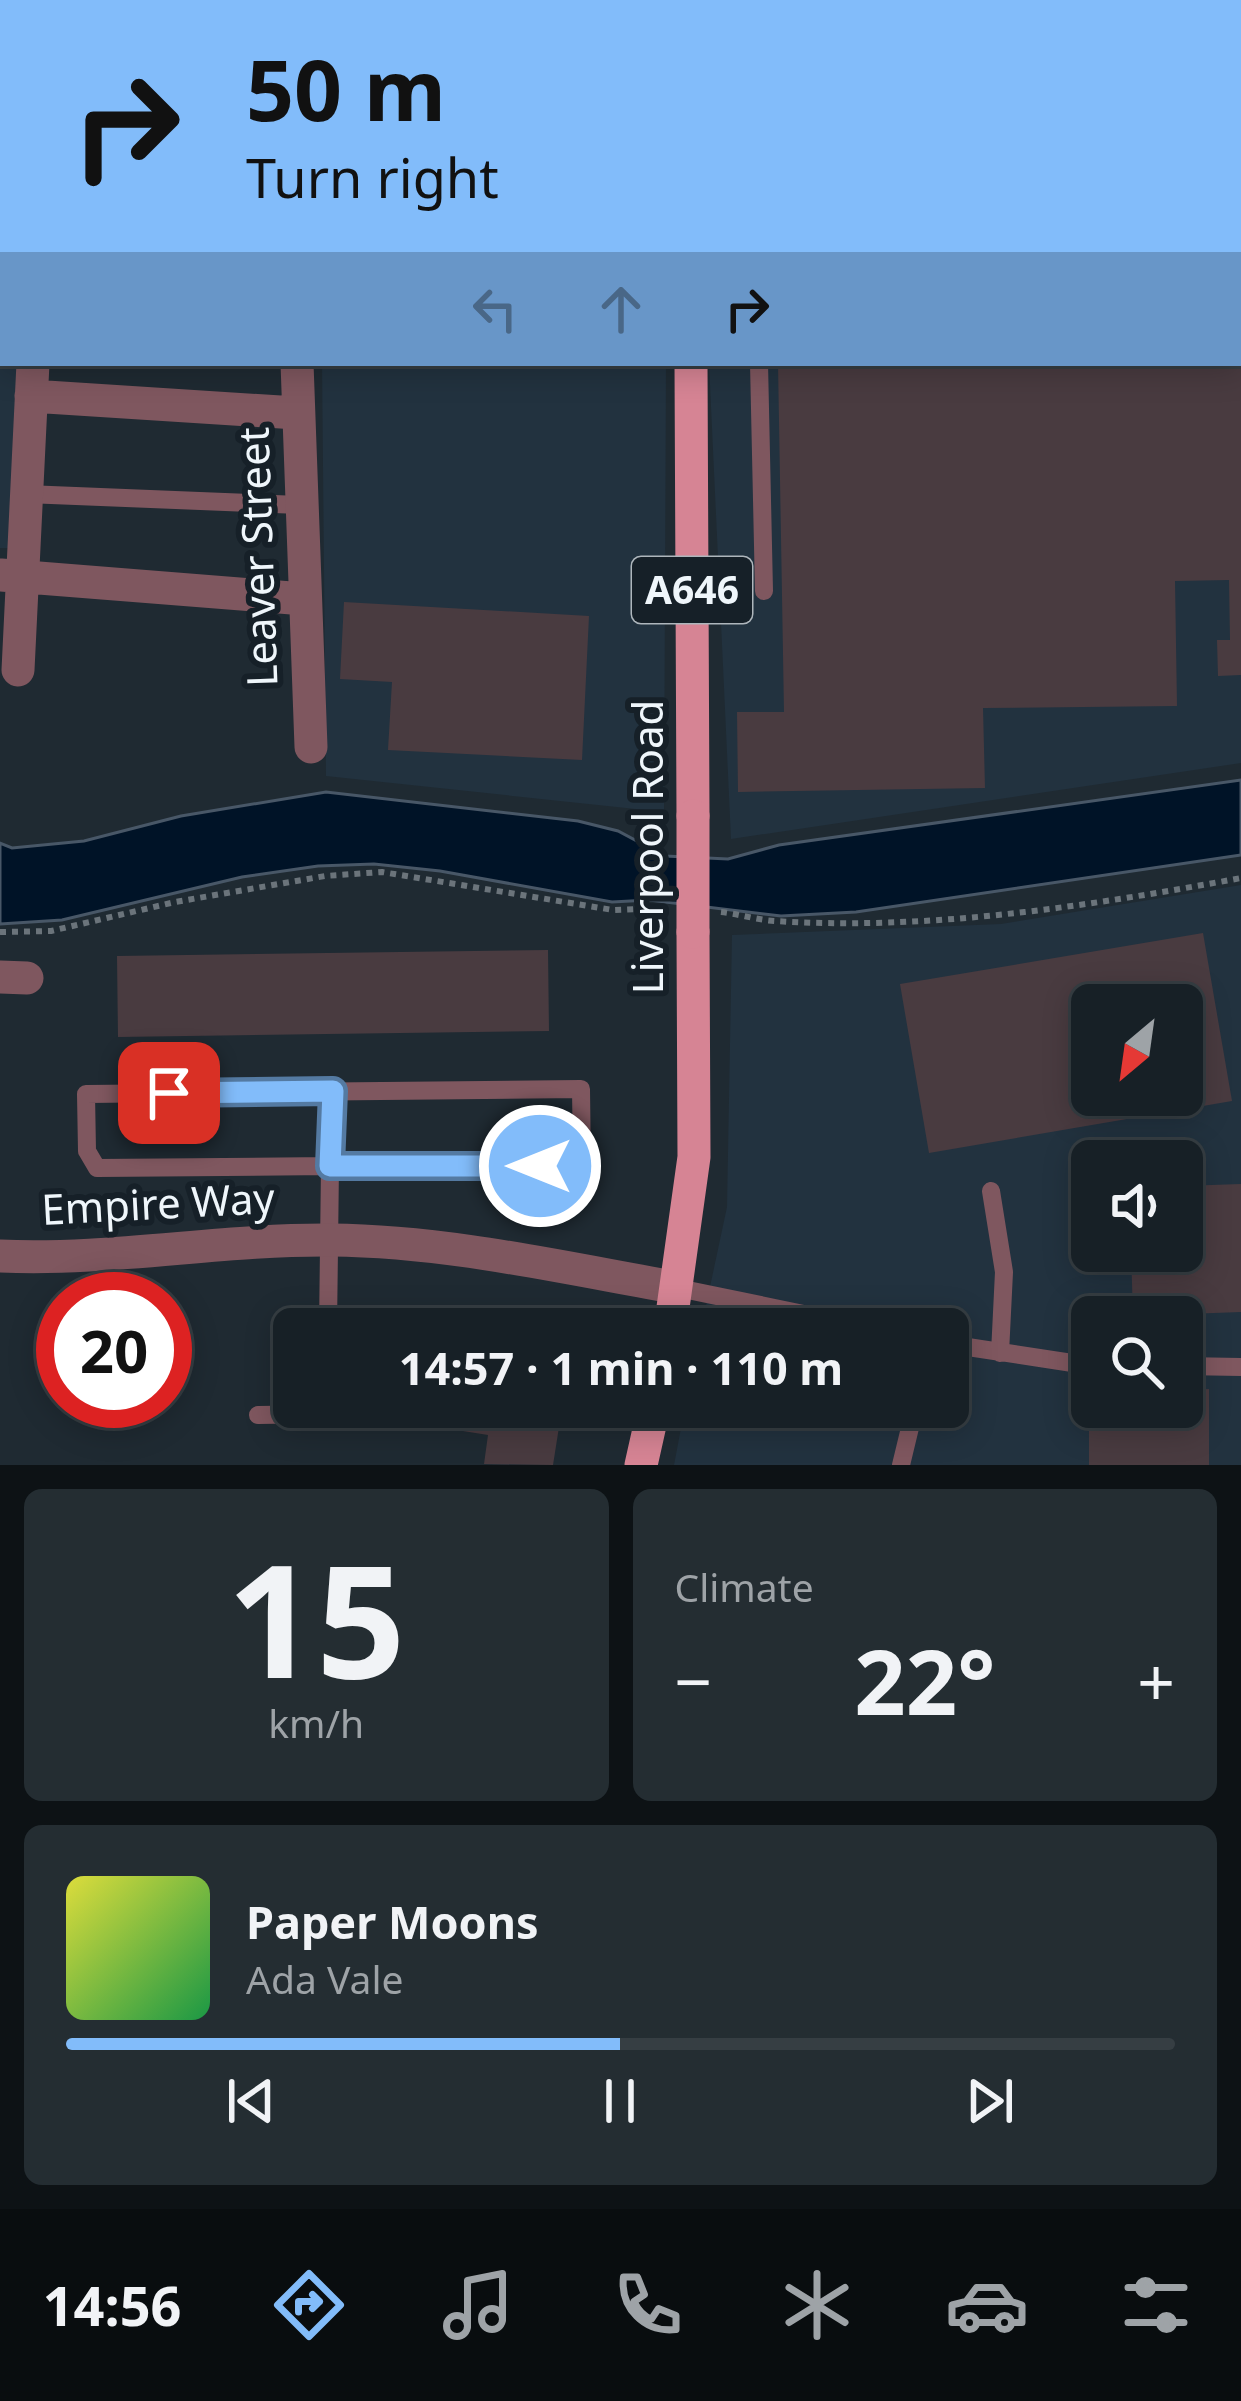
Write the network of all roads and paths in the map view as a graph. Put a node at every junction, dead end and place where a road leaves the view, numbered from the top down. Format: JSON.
{"nodes":[{"id":1,"x":297,"y":366,"type":"edge"},
{"id":2,"x":691,"y":366,"type":"edge"},
{"id":3,"x":759,"y":366,"type":"edge"},
{"id":4,"x":32,"y":380,"type":"edge"},
{"id":5,"x":296,"y":413,"type":"junction"},
{"id":6,"x":26,"y":494,"type":"junction"},
{"id":7,"x":300,"y":505,"type":"junction"},
{"id":8,"x":11,"y":576,"type":"edge"},
{"id":9,"x":764,"y":591,"type":"dead end"},
{"id":10,"x":304,"y":599,"type":"junction"},
{"id":11,"x":9,"y":674,"type":"edge"},
{"id":12,"x":310,"y":748,"type":"dead end"},
{"id":13,"x":1241,"y":878,"type":"edge"},
{"id":14,"x":698,"y":917,"type":"junction"},
{"id":15,"x":0,"y":932,"type":"edge"},
{"id":16,"x":333,"y":1091,"type":"junction"},
{"id":17,"x":330,"y":1166,"type":"junction"},
{"id":18,"x":991,"y":1191,"type":"dead end"},
{"id":19,"x":332,"y":1240,"type":"junction"},
{"id":20,"x":0,"y":1256,"type":"edge"},
{"id":21,"x":678,"y":1288,"type":"junction"},
{"id":22,"x":329,"y":1308,"type":"edge"},
{"id":23,"x":674,"y":1308,"type":"edge"},
{"id":24,"x":775,"y":1308,"type":"edge"},
{"id":25,"x":969,"y":1347,"type":"edge"},
{"id":26,"x":1000,"y":1352,"type":"junction"},
{"id":27,"x":1071,"y":1363,"type":"edge"},
{"id":28,"x":1203,"y":1366,"type":"edge"},
{"id":29,"x":1241,"y":1366,"type":"edge"},
{"id":30,"x":258,"y":1415,"type":"dead end"},
{"id":31,"x":273,"y":1415,"type":"edge"},
{"id":32,"x":649,"y":1428,"type":"edge"},
{"id":33,"x":910,"y":1428,"type":"edge"},
{"id":34,"x":641,"y":1465,"type":"edge"},
{"id":35,"x":902,"y":1465,"type":"edge"}],
"edges":[{"from":1,"to":5,"type":"street","name":"Leaver Street"},
{"from":2,"to":14,"type":"main road","name":"Liverpool Road","number":"A646","bridge":true},
{"from":3,"to":9,"type":"lane"},
{"from":4,"to":5,"type":"street"},
{"from":4,"to":6,"type":"street"},
{"from":5,"to":7,"type":"street","name":"Leaver Street"},
{"from":6,"to":7,"type":"lane"},
{"from":6,"to":8,"type":"street"},
{"from":7,"to":10,"type":"street","name":"Leaver Street"},
{"from":8,"to":10,"type":"street"},
{"from":8,"to":11,"type":"street"},
{"from":10,"to":12,"type":"street","name":"Leaver Street"},
{"from":13,"to":14,"type":"path"},
{"from":14,"to":15,"type":"path"},
{"from":14,"to":21,"type":"main road","name":"Liverpool Road"},
{"from":16,"to":17,"type":"lane"},
{"from":16,"to":17,"type":"lane"},
{"from":16,"to":17,"type":"lane"},
{"from":17,"to":19,"type":"lane"},
{"from":18,"to":26,"type":"lane"},
{"from":19,"to":20,"type":"street","name":"Empire Way"},
{"from":19,"to":21,"type":"street","name":"Empire Way"},
{"from":19,"to":22,"type":"lane"},
{"from":21,"to":23,"type":"main road","name":"Liverpool Road"},
{"from":21,"to":24,"type":"lane"},
{"from":25,"to":26,"type":"lane"},
{"from":26,"to":27,"type":"lane"},
{"from":28,"to":29,"type":"lane"},
{"from":30,"to":31,"type":"lane"},
{"from":32,"to":34,"type":"main road"},
{"from":33,"to":35,"type":"lane"}]}
